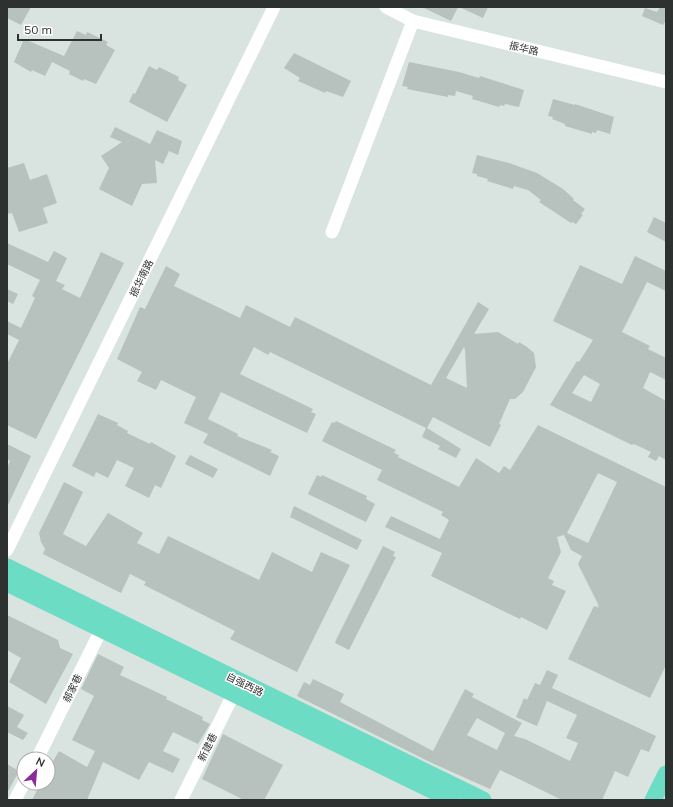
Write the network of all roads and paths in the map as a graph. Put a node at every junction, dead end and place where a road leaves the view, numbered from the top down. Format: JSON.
{"nodes":[{"id":1,"x":274,"y":7,"type":"edge"},
{"id":2,"x":393,"y":9,"type":"edge"},
{"id":3,"x":413,"y":21,"type":"junction"},
{"id":4,"x":666,"y":82,"type":"edge"},
{"id":5,"x":332,"y":232,"type":"dead end"},
{"id":6,"x":7,"y":550,"type":"edge"},
{"id":7,"x":7,"y":567,"type":"edge"},
{"id":8,"x":7,"y":583,"type":"edge"},
{"id":9,"x":104,"y":623,"type":"junction"},
{"id":10,"x":233,"y":695,"type":"junction"},
{"id":11,"x":41,"y":751,"type":"edge"},
{"id":12,"x":666,"y":774,"type":"edge"},
{"id":13,"x":20,"y":791,"type":"edge"},
{"id":14,"x":15,"y":800,"type":"edge"},
{"id":15,"x":181,"y":800,"type":"edge"},
{"id":16,"x":452,"y":800,"type":"edge"},
{"id":17,"x":483,"y":800,"type":"edge"},
{"id":18,"x":653,"y":800,"type":"edge"}],
"edges":[{"from":1,"to":6,"type":"street","name":"振华南路"},
{"from":2,"to":3,"type":"street","name":"振华路"},
{"from":3,"to":4,"type":"street","name":"振华路"},
{"from":3,"to":5,"type":"street"},
{"from":7,"to":9,"type":"main road","name":"自强西路"},
{"from":8,"to":9,"type":"main road","name":"自强西路"},
{"from":9,"to":10,"type":"main road","name":"自强西路"},
{"from":9,"to":11,"type":"street","name":"郝家巷"},
{"from":9,"to":17,"type":"main road","name":"自强西路"},
{"from":10,"to":15,"type":"street","name":"新建巷"},
{"from":10,"to":16,"type":"main road","name":"自强西路"},
{"from":12,"to":18,"type":"main road"},
{"from":13,"to":14,"type":"street"}]}
